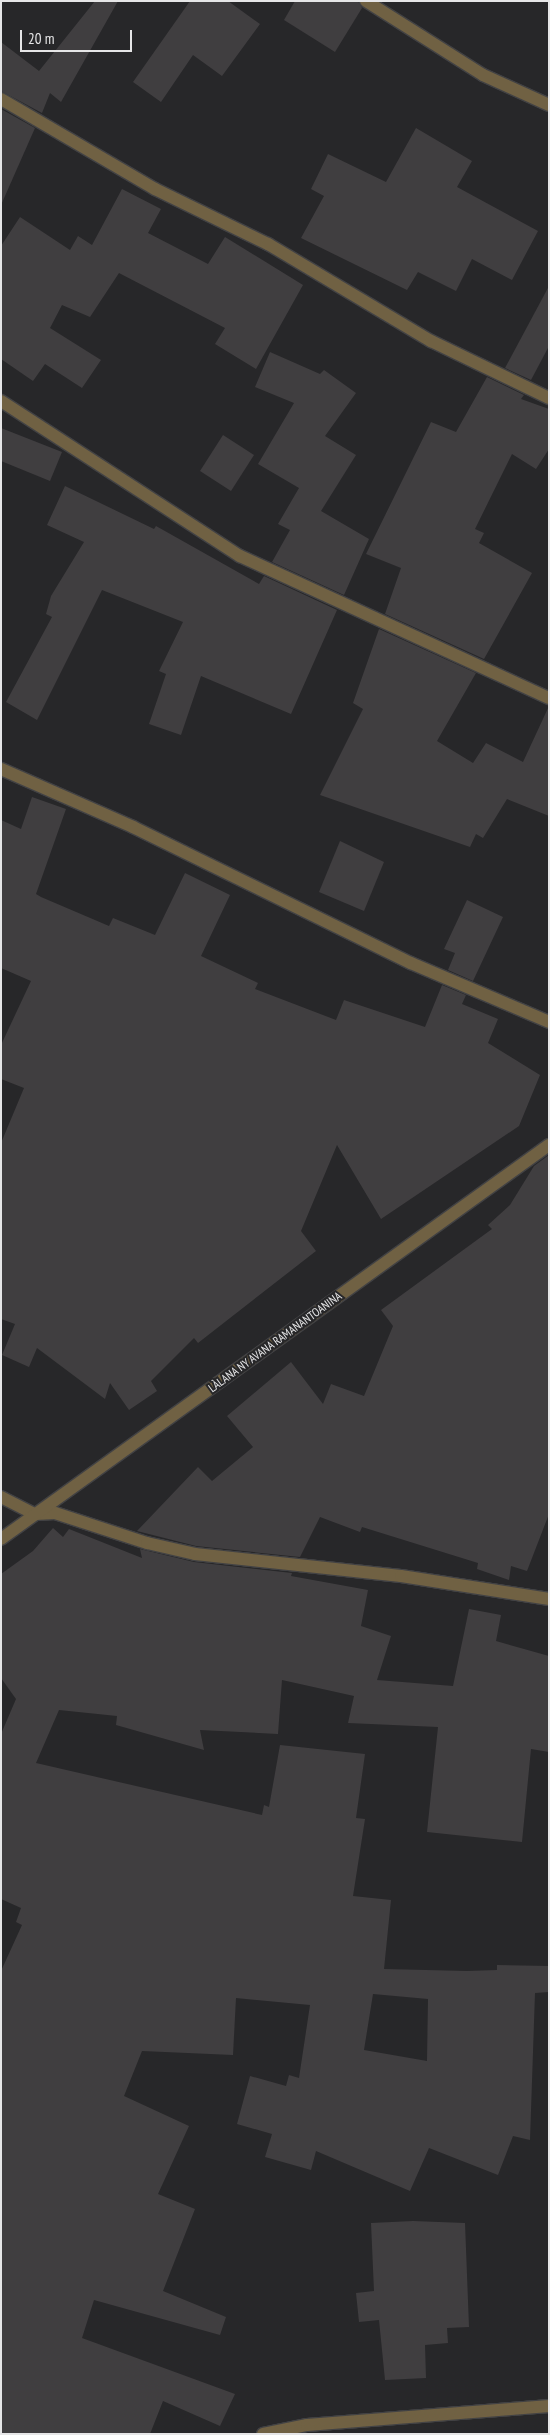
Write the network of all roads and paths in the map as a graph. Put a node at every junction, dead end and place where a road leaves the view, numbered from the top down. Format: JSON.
{"nodes":[{"id":1,"x":366,"y":1,"type":"edge"},
{"id":2,"x":1,"y":99,"type":"edge"},
{"id":3,"x":549,"y":105,"type":"edge"},
{"id":4,"x":549,"y":398,"type":"edge"},
{"id":5,"x":1,"y":401,"type":"edge"},
{"id":6,"x":549,"y":698,"type":"edge"},
{"id":7,"x":1,"y":768,"type":"edge"},
{"id":8,"x":549,"y":1022,"type":"edge"},
{"id":9,"x":549,"y":1145,"type":"edge"},
{"id":10,"x":1,"y":1497,"type":"edge"},
{"id":11,"x":35,"y":1514,"type":"junction"},
{"id":12,"x":1,"y":1539,"type":"edge"},
{"id":13,"x":549,"y":1598,"type":"edge"},
{"id":14,"x":549,"y":2406,"type":"edge"},
{"id":15,"x":264,"y":2434,"type":"edge"}],
"edges":[{"from":1,"to":3,"type":"street"},
{"from":2,"to":4,"type":"street"},
{"from":5,"to":6,"type":"street"},
{"from":7,"to":8,"type":"street"},
{"from":9,"to":11,"type":"street","name":"LÀLANA NY AVANA RAMANANTOANINA"},
{"from":10,"to":11,"type":"street"},
{"from":11,"to":12,"type":"street","name":"LÀLANA NY AVANA RAMANANTOANINA"},
{"from":11,"to":13,"type":"street"},
{"from":14,"to":15,"type":"street"}]}
